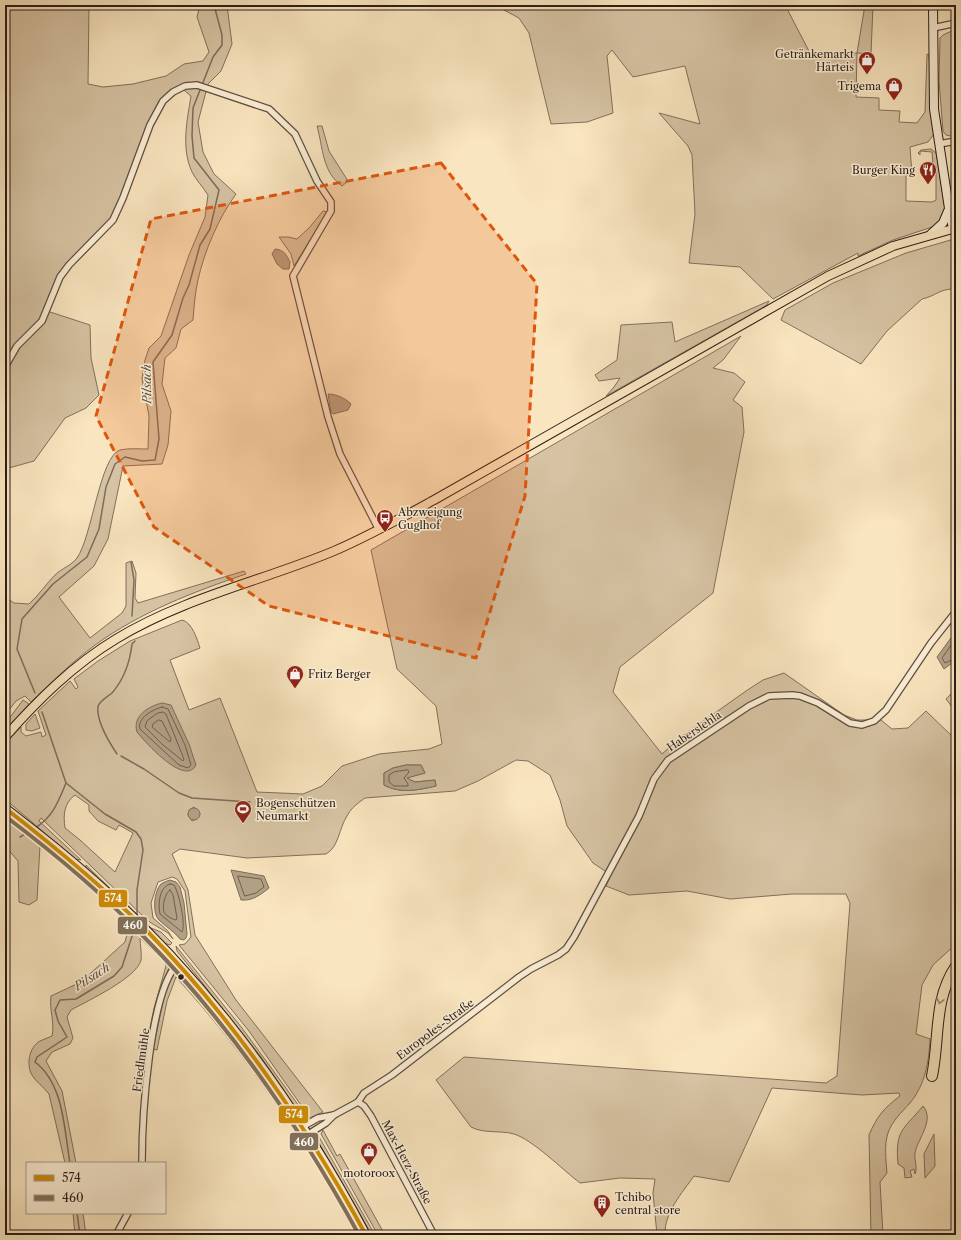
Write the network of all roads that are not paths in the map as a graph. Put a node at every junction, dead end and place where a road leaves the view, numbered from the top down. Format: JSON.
{"nodes":[{"id":1,"x":933,"y":5,"type":"edge"},
{"id":2,"x":956,"y":23,"type":"edge"},
{"id":3,"x":933,"y":28,"type":"junction"},
{"id":4,"x":956,"y":141,"type":"edge"},
{"id":5,"x":939,"y":144,"type":"junction"},
{"id":6,"x":954,"y":210,"type":"edge"},
{"id":7,"x":956,"y":228,"type":"edge"},
{"id":8,"x":931,"y":234,"type":"junction"},
{"id":9,"x":5,"y":367,"type":"edge"},
{"id":10,"x":379,"y":530,"type":"junction"},
{"id":11,"x":954,"y":614,"type":"dead end"},
{"id":12,"x":5,"y":737,"type":"edge"},
{"id":13,"x":5,"y":808,"type":"edge"},
{"id":14,"x":551,"y":960,"type":"joint"},
{"id":15,"x":177,"y":964,"type":"junction"},
{"id":16,"x":956,"y":966,"type":"edge"},
{"id":17,"x":932,"y":1076,"type":"dead end"},
{"id":18,"x":358,"y":1102,"type":"junction"},
{"id":19,"x":334,"y":1114,"type":"junction"},
{"id":20,"x":302,"y":1127,"type":"junction"},
{"id":21,"x":307,"y":1136,"type":"junction"},
{"id":22,"x":142,"y":1162,"type":"edge"},
{"id":23,"x":127,"y":1214,"type":"edge"},
{"id":24,"x":116,"y":1235,"type":"edge"},
{"id":25,"x":366,"y":1235,"type":"edge"},
{"id":26,"x":434,"y":1235,"type":"edge"}],
"edges":[{"from":1,"to":3,"type":"street"},
{"from":2,"to":3,"type":"street"},
{"from":3,"to":5,"type":"street"},
{"from":4,"to":5,"type":"street"},
{"from":5,"to":6,"type":"street"},
{"from":6,"to":7,"type":"street"},
{"from":6,"to":8,"type":"street"},
{"from":7,"to":8,"type":"main road"},
{"from":8,"to":10,"type":"main road"},
{"from":9,"to":10,"type":"street"},
{"from":10,"to":12,"type":"main road"},
{"from":11,"to":14,"type":"street","name":"Haberslehla"},
{"from":13,"to":15,"type":"main road"},
{"from":14,"to":18,"type":"street","name":"Europoles-Straße"},
{"from":15,"to":20,"type":"main road"},
{"from":15,"to":22,"type":"street","name":"Friedlmühle"},
{"from":16,"to":17,"type":"highway","one_way":true},
{"from":18,"to":19,"type":"street","name":"Europoles-Straße"},
{"from":18,"to":26,"type":"street","name":"Max-Herz-Straße"},
{"from":19,"to":20,"type":"street","name":"Europoles-Straße"},
{"from":19,"to":21,"type":"street","name":"Europoles-Straße"},
{"from":20,"to":21,"type":"main road"},
{"from":21,"to":25,"type":"main road"},
{"from":23,"to":24,"type":"street"}]}
